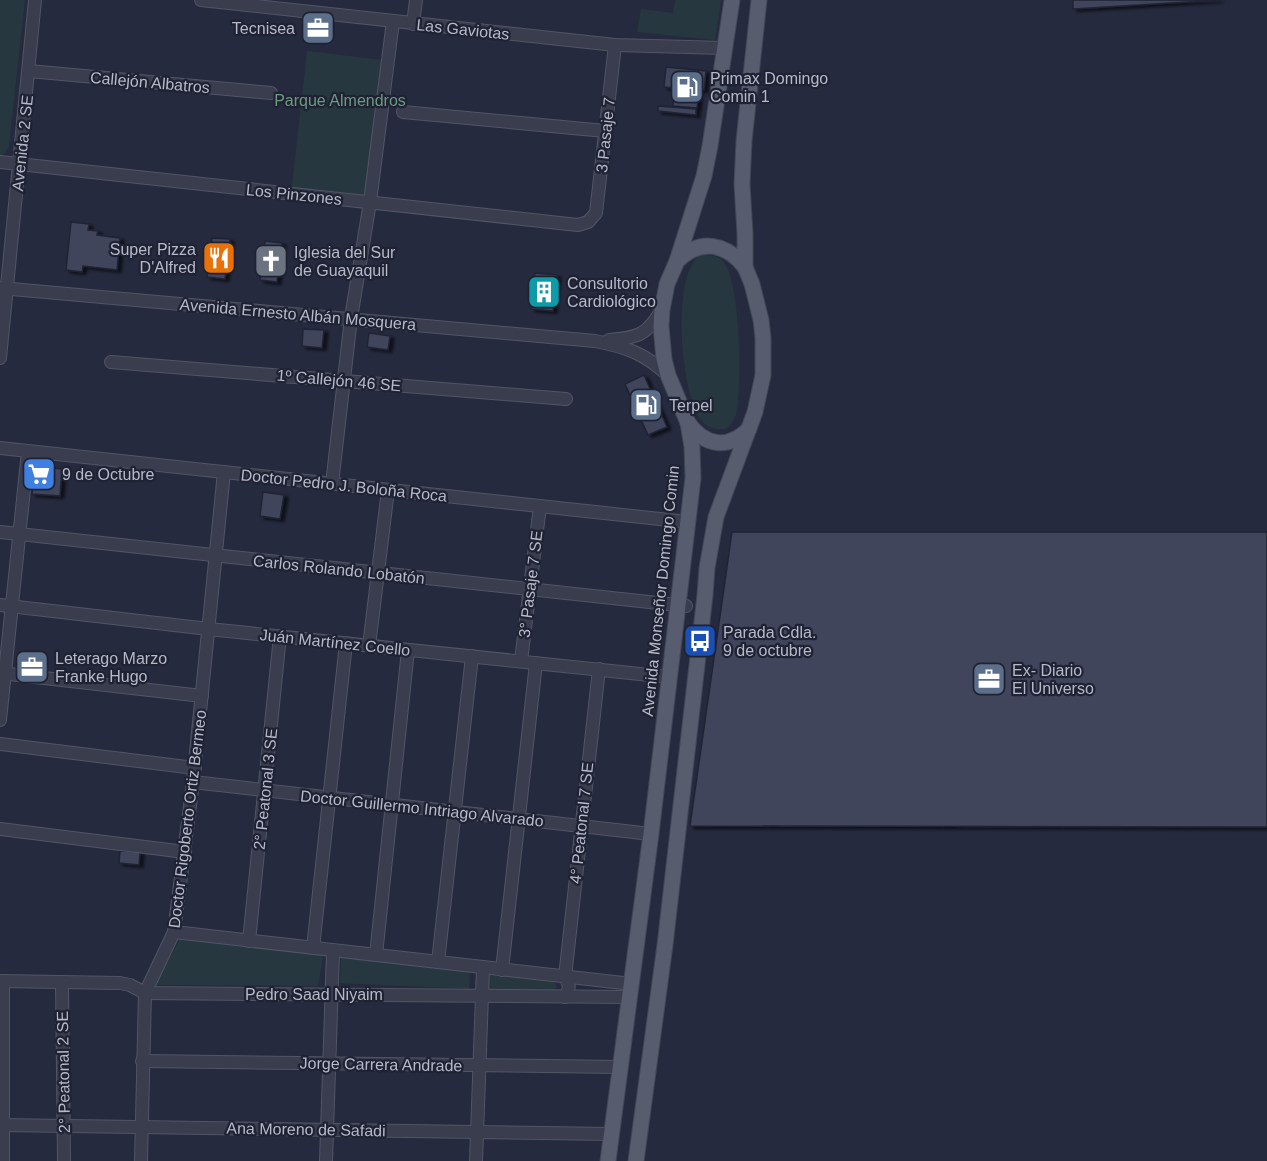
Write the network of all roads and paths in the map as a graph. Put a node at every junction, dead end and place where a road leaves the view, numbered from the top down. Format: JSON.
{"nodes":[{"id":1,"x":35,"y":0,"type":"edge"},
{"id":2,"x":201,"y":0,"type":"edge"},
{"id":3,"x":416,"y":0,"type":"edge"},
{"id":4,"x":732,"y":0,"type":"edge"},
{"id":5,"x":759,"y":0,"type":"edge"},
{"id":6,"x":393,"y":21,"type":"junction"},
{"id":7,"x":413,"y":24,"type":"junction"},
{"id":8,"x":615,"y":45,"type":"junction"},
{"id":9,"x":725,"y":48,"type":"junction"},
{"id":10,"x":29,"y":70,"type":"junction"},
{"id":11,"x":271,"y":93,"type":"dead end"},
{"id":12,"x":403,"y":112,"type":"dead end"},
{"id":13,"x":604,"y":131,"type":"junction"},
{"id":14,"x":0,"y":162,"type":"edge"},
{"id":15,"x":20,"y":164,"type":"junction"},
{"id":16,"x":370,"y":202,"type":"junction"},
{"id":17,"x":588,"y":222,"type":"joint"},
{"id":18,"x":677,"y":261,"type":"junction"},
{"id":19,"x":745,"y":267,"type":"junction"},
{"id":20,"x":3,"y":288,"type":"edge"},
{"id":21,"x":662,"y":310,"type":"junction"},
{"id":22,"x":351,"y":318,"type":"junction"},
{"id":23,"x":595,"y":341,"type":"junction"},
{"id":24,"x":0,"y":358,"type":"edge"},
{"id":25,"x":111,"y":362,"type":"dead end"},
{"id":26,"x":668,"y":375,"type":"junction"},
{"id":27,"x":344,"y":380,"type":"junction"},
{"id":28,"x":566,"y":399,"type":"dead end"},
{"id":29,"x":688,"y":423,"type":"junction"},
{"id":30,"x":749,"y":429,"type":"junction"},
{"id":31,"x":0,"y":448,"type":"edge"},
{"id":32,"x":28,"y":451,"type":"junction"},
{"id":33,"x":224,"y":472,"type":"junction"},
{"id":34,"x":332,"y":484,"type":"junction"},
{"id":35,"x":388,"y":490,"type":"junction"},
{"id":36,"x":540,"y":506,"type":"junction"},
{"id":37,"x":688,"y":522,"type":"junction"},
{"id":38,"x":0,"y":532,"type":"edge"},
{"id":39,"x":19,"y":534,"type":"junction"},
{"id":40,"x":216,"y":555,"type":"junction"},
{"id":41,"x":377,"y":573,"type":"junction"},
{"id":42,"x":530,"y":589,"type":"junction"},
{"id":43,"x":6,"y":605,"type":"edge"},
{"id":44,"x":682,"y":606,"type":"junction"},
{"id":45,"x":209,"y":629,"type":"junction"},
{"id":46,"x":280,"y":636,"type":"junction"},
{"id":47,"x":346,"y":643,"type":"junction"},
{"id":48,"x":369,"y":646,"type":"junction"},
{"id":49,"x":408,"y":650,"type":"junction"},
{"id":50,"x":472,"y":656,"type":"junction"},
{"id":51,"x":521,"y":661,"type":"junction"},
{"id":52,"x":536,"y":663,"type":"junction"},
{"id":53,"x":599,"y":669,"type":"junction"},
{"id":54,"x":2,"y":674,"type":"edge"},
{"id":55,"x":669,"y":677,"type":"junction"},
{"id":56,"x":202,"y":696,"type":"junction"},
{"id":57,"x":0,"y":720,"type":"edge"},
{"id":58,"x":0,"y":744,"type":"edge"},
{"id":59,"x":195,"y":768,"type":"junction"},
{"id":60,"x":194,"y":782,"type":"junction"},
{"id":61,"x":266,"y":790,"type":"junction"},
{"id":62,"x":329,"y":797,"type":"junction"},
{"id":63,"x":392,"y":804,"type":"junction"},
{"id":64,"x":455,"y":812,"type":"junction"},
{"id":65,"x":518,"y":819,"type":"junction"},
{"id":66,"x":581,"y":826,"type":"junction"},
{"id":67,"x":0,"y":829,"type":"edge"},
{"id":68,"x":651,"y":834,"type":"junction"},
{"id":69,"x":185,"y":852,"type":"junction"},
{"id":70,"x":174,"y":932,"type":"junction"},
{"id":71,"x":249,"y":941,"type":"junction"},
{"id":72,"x":313,"y":948,"type":"junction"},
{"id":73,"x":333,"y":951,"type":"junction"},
{"id":74,"x":376,"y":955,"type":"junction"},
{"id":75,"x":438,"y":962,"type":"junction"},
{"id":76,"x":483,"y":968,"type":"junction"},
{"id":77,"x":502,"y":970,"type":"junction"},
{"id":78,"x":565,"y":977,"type":"junction"},
{"id":79,"x":2,"y":982,"type":"edge"},
{"id":80,"x":62,"y":983,"type":"junction"},
{"id":81,"x":631,"y":991,"type":"junction"},
{"id":82,"x":145,"y":993,"type":"junction"},
{"id":83,"x":332,"y":995,"type":"junction"},
{"id":84,"x":482,"y":996,"type":"junction"},
{"id":85,"x":565,"y":997,"type":"junction"},
{"id":86,"x":142,"y":1061,"type":"junction"},
{"id":87,"x":329,"y":1064,"type":"junction"},
{"id":88,"x":479,"y":1065,"type":"junction"},
{"id":89,"x":620,"y":1067,"type":"junction"},
{"id":90,"x":1,"y":1125,"type":"edge"},
{"id":91,"x":64,"y":1126,"type":"junction"},
{"id":92,"x":142,"y":1127,"type":"junction"},
{"id":93,"x":327,"y":1130,"type":"junction"},
{"id":94,"x":477,"y":1132,"type":"junction"},
{"id":95,"x":612,"y":1134,"type":"junction"},
{"id":96,"x":3,"y":1161,"type":"edge"},
{"id":97,"x":64,"y":1161,"type":"edge"},
{"id":98,"x":141,"y":1161,"type":"edge"},
{"id":99,"x":326,"y":1161,"type":"edge"},
{"id":100,"x":476,"y":1161,"type":"edge"},
{"id":101,"x":608,"y":1161,"type":"edge"},
{"id":102,"x":636,"y":1161,"type":"edge"}],
"edges":[{"from":1,"to":10,"type":"street","name":"Avenida 2 SE"},
{"from":2,"to":6,"type":"street","name":"Las Gaviotas"},
{"from":3,"to":7,"type":"street"},
{"from":4,"to":9,"type":"main road","name":"Avenida Monseñor Domingo Comin"},
{"from":5,"to":19,"type":"main road"},
{"from":6,"to":7,"type":"street","name":"Las Gaviotas"},
{"from":6,"to":16,"type":"street"},
{"from":7,"to":8,"type":"street","name":"Las Gaviotas"},
{"from":8,"to":9,"type":"street","name":"Las Gaviotas"},
{"from":8,"to":13,"type":"street","name":"3 Pasaje 7"},
{"from":9,"to":18,"type":"main road","name":"Avenida Monseñor Domingo Comin"},
{"from":10,"to":11,"type":"street","name":"Callejón Albatros"},
{"from":10,"to":15,"type":"street","name":"Avenida 2 SE"},
{"from":12,"to":13,"type":"street"},
{"from":13,"to":17,"type":"street","name":"3 Pasaje 7"},
{"from":14,"to":15,"type":"street","name":"Los Pinzones"},
{"from":15,"to":16,"type":"street","name":"Los Pinzones"},
{"from":15,"to":20,"type":"street","name":"Avenida 2 SE"},
{"from":16,"to":17,"type":"street","name":"Los Pinzones"},
{"from":16,"to":22,"type":"street"},
{"from":18,"to":19,"type":"main road"},
{"from":18,"to":21,"type":"main road","name":"Avenida Monseñor Domingo Comin"},
{"from":19,"to":30,"type":"main road"},
{"from":20,"to":22,"type":"street","name":"Avenida Ernesto Albán Mosquera"},
{"from":20,"to":24,"type":"street","name":"Avenida 2 SE"},
{"from":21,"to":23,"type":"street","name":"Avenida Ernesto Albán Mosquera"},
{"from":21,"to":26,"type":"main road","name":"Avenida Monseñor Domingo Comin"},
{"from":22,"to":23,"type":"street","name":"Avenida Ernesto Albán Mosquera"},
{"from":22,"to":27,"type":"street"},
{"from":23,"to":26,"type":"street","name":"Avenida Ernesto Albán Mosquera"},
{"from":25,"to":27,"type":"street","name":"1º Callejón 46 SE"},
{"from":26,"to":29,"type":"main road","name":"Avenida Monseñor Domingo Comin"},
{"from":27,"to":28,"type":"street","name":"1º Callejón 46 SE"},
{"from":27,"to":34,"type":"street"},
{"from":29,"to":30,"type":"main road"},
{"from":29,"to":37,"type":"main road","name":"Avenida Monseñor Domingo Comin"},
{"from":30,"to":102,"type":"main road"},
{"from":31,"to":32,"type":"street","name":"Doctor Pedro J. Boloña Roca"},
{"from":32,"to":33,"type":"street","name":"Doctor Pedro J. Boloña Roca"},
{"from":32,"to":39,"type":"street"},
{"from":33,"to":34,"type":"street","name":"Doctor Pedro J. Boloña Roca"},
{"from":33,"to":40,"type":"street","name":"Doctor Rigoberto Ortiz Bermeo"},
{"from":34,"to":35,"type":"street","name":"Doctor Pedro J. Boloña Roca"},
{"from":35,"to":36,"type":"street","name":"Doctor Pedro J. Boloña Roca"},
{"from":35,"to":41,"type":"street"},
{"from":36,"to":37,"type":"street","name":"Doctor Pedro J. Boloña Roca"},
{"from":36,"to":42,"type":"street","name":"3° Pasaje 7 SE"},
{"from":37,"to":44,"type":"main road","name":"Avenida Monseñor Domingo Comin"},
{"from":38,"to":39,"type":"street","name":"Carlos Rolando Lobatón"},
{"from":39,"to":40,"type":"street","name":"Carlos Rolando Lobatón"},
{"from":39,"to":43,"type":"street"},
{"from":40,"to":41,"type":"street","name":"Carlos Rolando Lobatón"},
{"from":40,"to":45,"type":"street","name":"Doctor Rigoberto Ortiz Bermeo"},
{"from":41,"to":42,"type":"street","name":"Carlos Rolando Lobatón"},
{"from":41,"to":48,"type":"street"},
{"from":42,"to":44,"type":"street","name":"Carlos Rolando Lobatón"},
{"from":42,"to":51,"type":"street","name":"3° Pasaje 7 SE"},
{"from":43,"to":45,"type":"street","name":"Juán Martínez Coello"},
{"from":43,"to":54,"type":"street"},
{"from":44,"to":55,"type":"main road","name":"Avenida Monseñor Domingo Comin"},
{"from":45,"to":46,"type":"street","name":"Juán Martínez Coello"},
{"from":45,"to":56,"type":"street","name":"Doctor Rigoberto Ortiz Bermeo"},
{"from":46,"to":47,"type":"street","name":"Juán Martínez Coello"},
{"from":46,"to":61,"type":"street","name":"2° Peatonal 3 SE"},
{"from":47,"to":48,"type":"street","name":"Juán Martínez Coello"},
{"from":47,"to":62,"type":"street"},
{"from":48,"to":49,"type":"street","name":"Juán Martínez Coello"},
{"from":49,"to":50,"type":"street","name":"Juán Martínez Coello"},
{"from":49,"to":63,"type":"street"},
{"from":50,"to":51,"type":"street","name":"Juán Martínez Coello"},
{"from":50,"to":64,"type":"street"},
{"from":51,"to":52,"type":"street","name":"Juán Martínez Coello"},
{"from":52,"to":53,"type":"street","name":"Juán Martínez Coello"},
{"from":52,"to":65,"type":"street"},
{"from":53,"to":55,"type":"street","name":"Juán Martínez Coello"},
{"from":53,"to":66,"type":"street","name":"4° Peatonal 7 SE"},
{"from":54,"to":56,"type":"street"},
{"from":54,"to":57,"type":"street"},
{"from":55,"to":68,"type":"main road","name":"Avenida Monseñor Domingo Comin"},
{"from":56,"to":59,"type":"street","name":"Doctor Rigoberto Ortiz Bermeo"},
{"from":58,"to":59,"type":"street"},
{"from":59,"to":60,"type":"street","name":"Doctor Rigoberto Ortiz Bermeo"},
{"from":60,"to":61,"type":"street","name":"Doctor Guillermo Intriago Alvarado"},
{"from":60,"to":69,"type":"street","name":"Doctor Rigoberto Ortiz Bermeo"},
{"from":61,"to":62,"type":"street","name":"Doctor Guillermo Intriago Alvarado"},
{"from":61,"to":71,"type":"street","name":"2° Peatonal 3 SE"},
{"from":62,"to":63,"type":"street","name":"Doctor Guillermo Intriago Alvarado"},
{"from":62,"to":72,"type":"street"},
{"from":63,"to":64,"type":"street","name":"Doctor Guillermo Intriago Alvarado"},
{"from":63,"to":74,"type":"street"},
{"from":64,"to":65,"type":"street","name":"Doctor Guillermo Intriago Alvarado"},
{"from":64,"to":75,"type":"street"},
{"from":65,"to":66,"type":"street","name":"Doctor Guillermo Intriago Alvarado"},
{"from":65,"to":77,"type":"street"},
{"from":66,"to":68,"type":"street","name":"Doctor Guillermo Intriago Alvarado"},
{"from":66,"to":78,"type":"street","name":"4° Peatonal 7 SE"},
{"from":67,"to":69,"type":"street"},
{"from":68,"to":81,"type":"main road","name":"Avenida Monseñor Domingo Comin"},
{"from":69,"to":70,"type":"street","name":"Doctor Rigoberto Ortiz Bermeo"},
{"from":70,"to":71,"type":"street"},
{"from":70,"to":82,"type":"street","name":"Doctor Rigoberto Ortiz Bermeo"},
{"from":71,"to":72,"type":"street"},
{"from":72,"to":73,"type":"street"},
{"from":73,"to":74,"type":"street"},
{"from":73,"to":83,"type":"street"},
{"from":74,"to":75,"type":"street"},
{"from":75,"to":76,"type":"street"},
{"from":76,"to":77,"type":"street"},
{"from":76,"to":84,"type":"street"},
{"from":77,"to":78,"type":"street"},
{"from":78,"to":81,"type":"street"},
{"from":78,"to":85,"type":"street","name":"4° Peatonal 7 SE"},
{"from":79,"to":80,"type":"street","name":"Pedro Saad Niyaim"},
{"from":79,"to":90,"type":"street"},
{"from":80,"to":82,"type":"street","name":"Pedro Saad Niyaim"},
{"from":80,"to":91,"type":"street","name":"2° Peatonal 2 SE"},
{"from":81,"to":85,"type":"street","name":"Pedro Saad Niyaim"},
{"from":81,"to":89,"type":"main road","name":"Avenida Monseñor Domingo Comin"},
{"from":82,"to":83,"type":"street","name":"Pedro Saad Niyaim"},
{"from":82,"to":86,"type":"street","name":"Doctor Rigoberto Ortiz Bermeo"},
{"from":83,"to":84,"type":"street","name":"Pedro Saad Niyaim"},
{"from":83,"to":87,"type":"street"},
{"from":84,"to":85,"type":"street","name":"Pedro Saad Niyaim"},
{"from":84,"to":88,"type":"street"},
{"from":86,"to":87,"type":"street","name":"Jorge Carrera Andrade"},
{"from":86,"to":92,"type":"street","name":"Doctor Rigoberto Ortiz Bermeo"},
{"from":87,"to":88,"type":"street","name":"Jorge Carrera Andrade"},
{"from":87,"to":93,"type":"street"},
{"from":88,"to":89,"type":"street","name":"Jorge Carrera Andrade"},
{"from":88,"to":94,"type":"street"},
{"from":89,"to":95,"type":"main road","name":"Avenida Monseñor Domingo Comin"},
{"from":90,"to":91,"type":"street","name":"Ana Moreno de Safadi"},
{"from":90,"to":96,"type":"street"},
{"from":91,"to":92,"type":"street","name":"Ana Moreno de Safadi"},
{"from":91,"to":97,"type":"street","name":"2° Peatonal 2 SE"},
{"from":92,"to":93,"type":"street","name":"Ana Moreno de Safadi"},
{"from":92,"to":98,"type":"street","name":"Doctor Rigoberto Ortiz Bermeo"},
{"from":93,"to":94,"type":"street","name":"Ana Moreno de Safadi"},
{"from":93,"to":99,"type":"street"},
{"from":94,"to":95,"type":"street","name":"Ana Moreno de Safadi"},
{"from":94,"to":100,"type":"street"},
{"from":95,"to":101,"type":"main road","name":"Avenida Monseñor Domingo Comin"}]}
